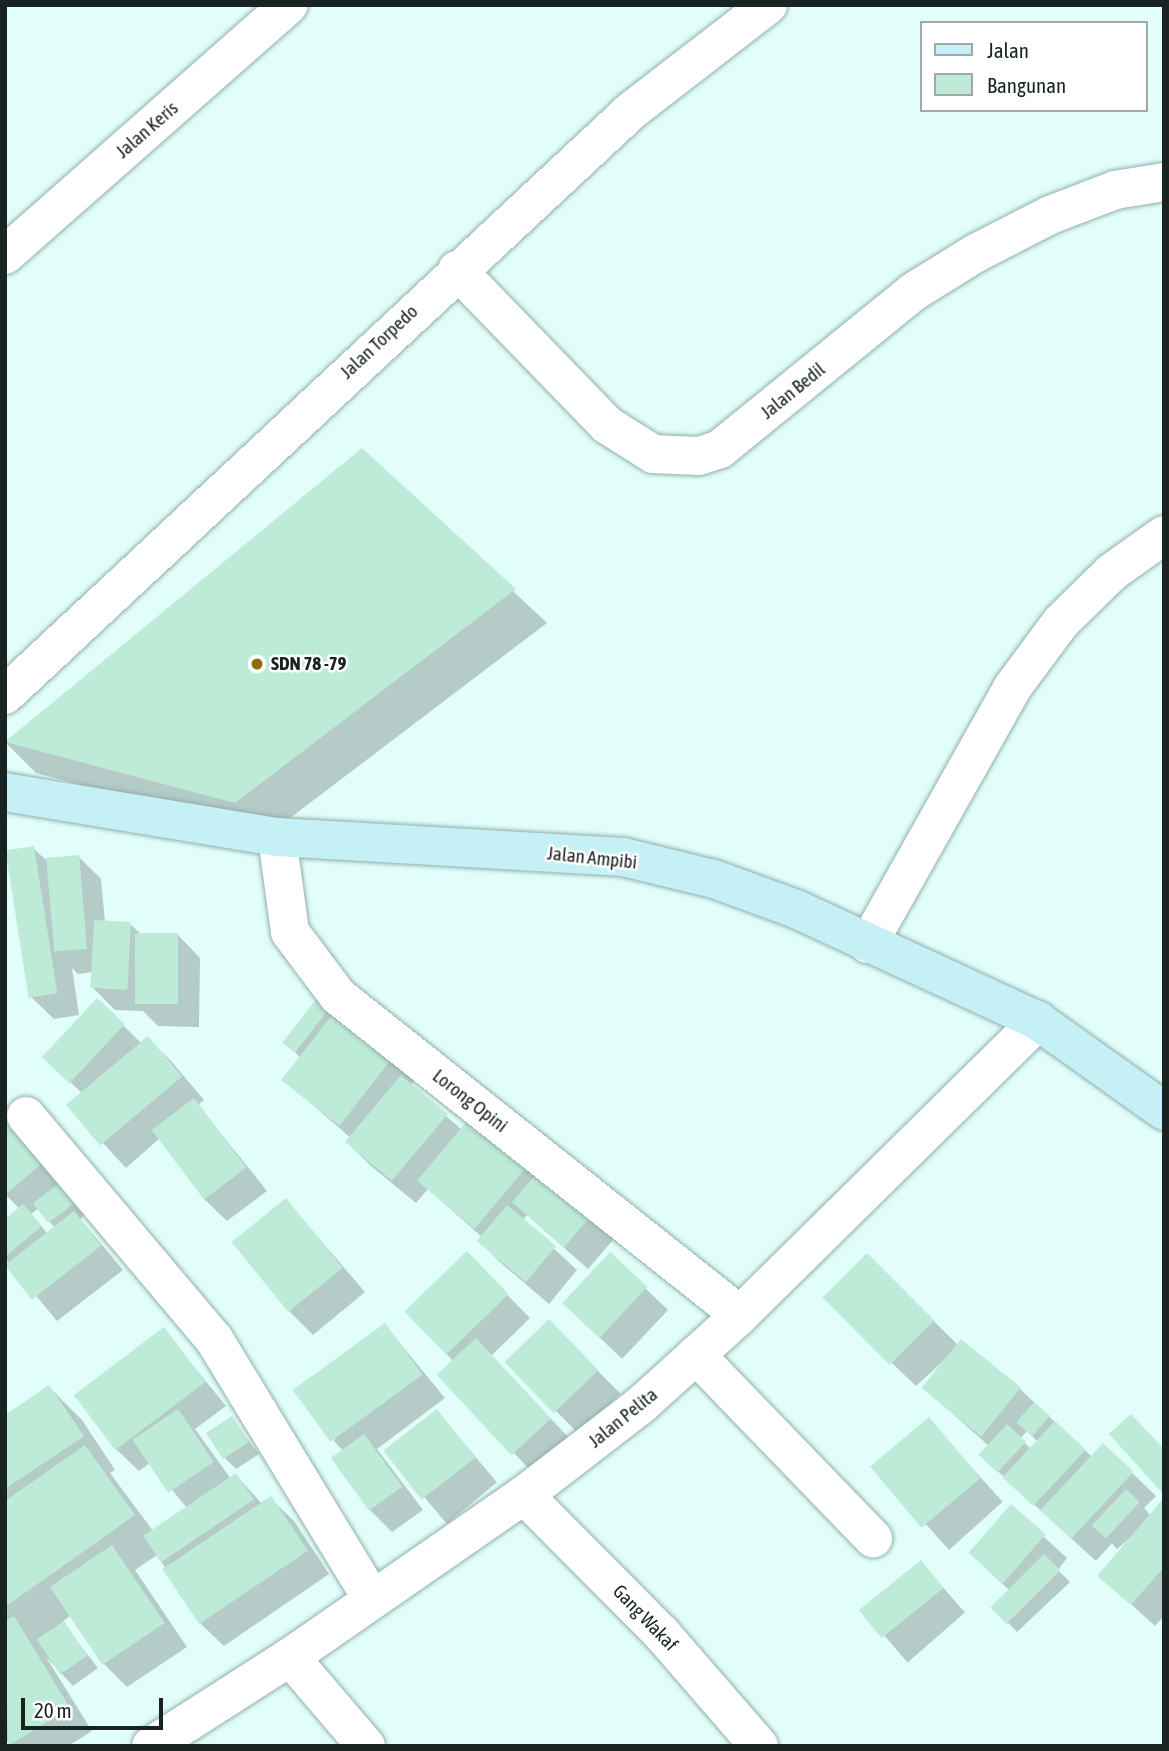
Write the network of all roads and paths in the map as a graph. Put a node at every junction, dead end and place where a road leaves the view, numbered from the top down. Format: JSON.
{"nodes":[{"id":1,"x":289,"y":5,"type":"edge"},
{"id":2,"x":768,"y":5,"type":"edge"},
{"id":3,"x":1164,"y":182,"type":"edge"},
{"id":4,"x":5,"y":255,"type":"edge"},
{"id":5,"x":457,"y":270,"type":"junction"},
{"id":6,"x":1164,"y":535,"type":"edge"},
{"id":7,"x":5,"y":695,"type":"edge"},
{"id":8,"x":5,"y":792,"type":"edge"},
{"id":9,"x":277,"y":837,"type":"junction"},
{"id":10,"x":868,"y":944,"type":"junction"},
{"id":11,"x":1038,"y":1021,"type":"junction"},
{"id":12,"x":1164,"y":1111,"type":"edge"},
{"id":13,"x":26,"y":1116,"type":"dead end"},
{"id":14,"x":740,"y":1315,"type":"junction"},
{"id":15,"x":696,"y":1355,"type":"junction"},
{"id":16,"x":524,"y":1495,"type":"junction"},
{"id":17,"x":873,"y":1538,"type":"dead end"},
{"id":18,"x":371,"y":1597,"type":"junction"},
{"id":19,"x":290,"y":1657,"type":"junction"},
{"id":20,"x":152,"y":1746,"type":"edge"},
{"id":21,"x":366,"y":1746,"type":"edge"},
{"id":22,"x":759,"y":1746,"type":"edge"}],
"edges":[{"from":1,"to":4,"type":"street","name":"Jalan Keris"},
{"from":2,"to":5,"type":"street","name":"Jalan Torpedo"},
{"from":3,"to":5,"type":"street","name":"Jalan Bedil"},
{"from":5,"to":7,"type":"street","name":"Jalan Torpedo"},
{"from":6,"to":10,"type":"street"},
{"from":8,"to":9,"type":"street","name":"Jalan Ampibi"},
{"from":9,"to":10,"type":"street","name":"Jalan Ampibi"},
{"from":9,"to":14,"type":"street","name":"Lorong Opini"},
{"from":10,"to":11,"type":"street","name":"Jalan Ampibi"},
{"from":11,"to":12,"type":"street","name":"Jalan Ampibi"},
{"from":11,"to":14,"type":"street","name":"Jalan Pelita"},
{"from":13,"to":18,"type":"street"},
{"from":14,"to":15,"type":"street","name":"Jalan Pelita"},
{"from":15,"to":16,"type":"street","name":"Jalan Pelita"},
{"from":15,"to":17,"type":"street"},
{"from":16,"to":18,"type":"street","name":"Jalan Pelita"},
{"from":16,"to":22,"type":"street","name":"Gang Wakaf"},
{"from":18,"to":19,"type":"street","name":"Jalan Pelita"},
{"from":19,"to":20,"type":"street","name":"Jalan Pelita"},
{"from":19,"to":21,"type":"street"}]}
